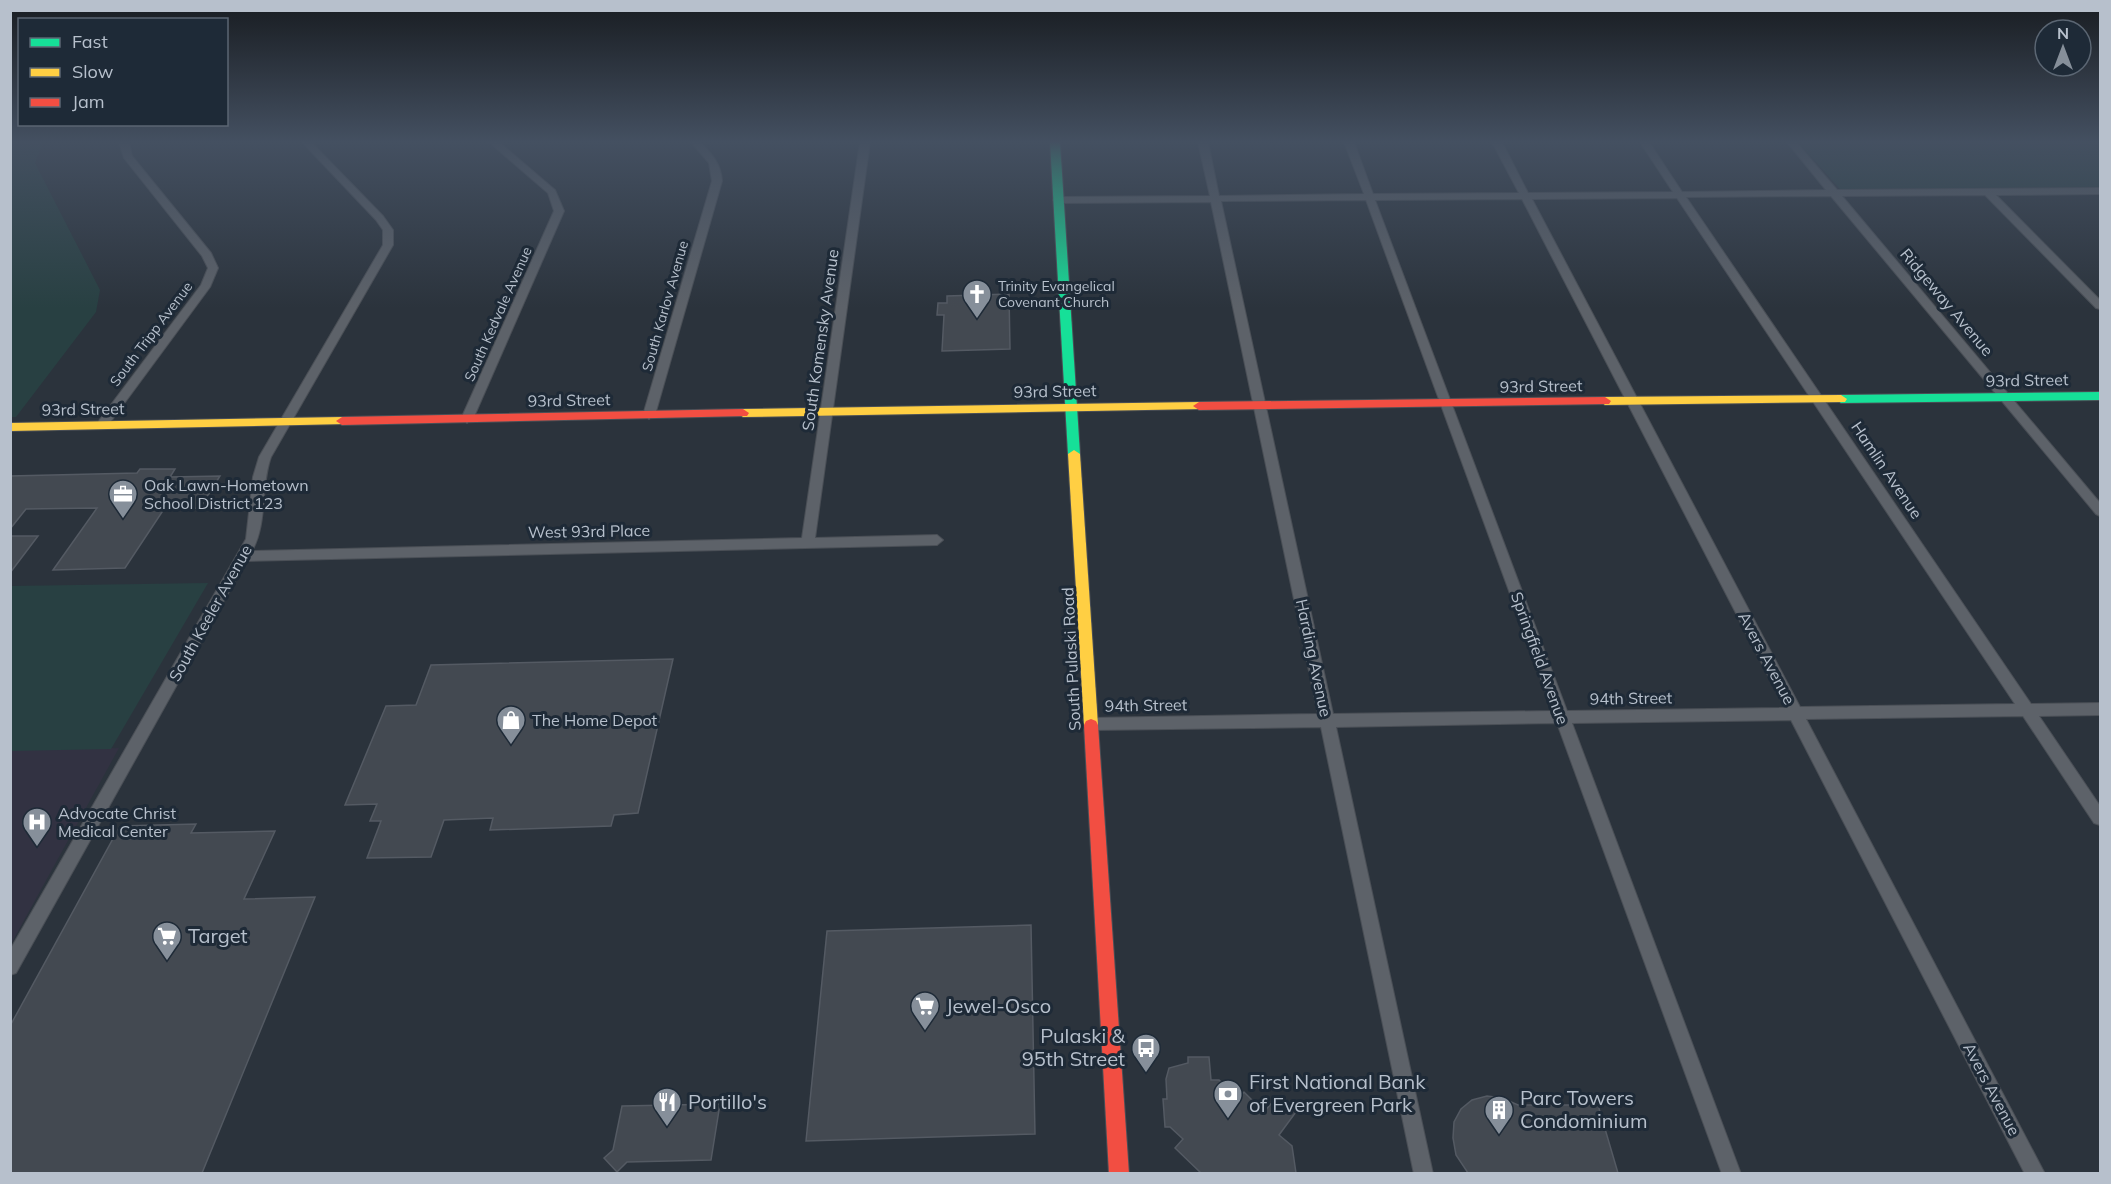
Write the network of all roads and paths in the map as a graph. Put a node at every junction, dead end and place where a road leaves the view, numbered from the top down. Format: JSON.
{"nodes":[{"id":1,"x":160,"y":197,"type":"edge"},
{"id":2,"x":360,"y":197,"type":"edge"},
{"id":3,"x":554,"y":197,"type":"edge"},
{"id":4,"x":712,"y":197,"type":"edge"},
{"id":5,"x":857,"y":197,"type":"edge"},
{"id":6,"x":1331,"y":197,"type":"edge"},
{"id":7,"x":1370,"y":197,"type":"edge"},
{"id":8,"x":1527,"y":197,"type":"edge"},
{"id":9,"x":1682,"y":197,"type":"edge"},
{"id":10,"x":1838,"y":197,"type":"edge"},
{"id":11,"x":1993,"y":197,"type":"edge"},
{"id":12,"x":1215,"y":198,"type":"junction"},
{"id":13,"x":1058,"y":200,"type":"joint"},
{"id":14,"x":2100,"y":306,"type":"edge"},
{"id":15,"x":2100,"y":396,"type":"edge"},
{"id":16,"x":2005,"y":397,"type":"junction"},
{"id":17,"x":1818,"y":399,"type":"junction"},
{"id":18,"x":1633,"y":401,"type":"junction"},
{"id":19,"x":1446,"y":403,"type":"junction"},
{"id":20,"x":1260,"y":405,"type":"junction"},
{"id":21,"x":1072,"y":408,"type":"junction"},
{"id":22,"x":827,"y":412,"type":"junction"},
{"id":23,"x":649,"y":415,"type":"junction"},
{"id":24,"x":467,"y":419,"type":"junction"},
{"id":25,"x":285,"y":422,"type":"junction"},
{"id":26,"x":102,"y":425,"type":"junction"},
{"id":27,"x":10,"y":427,"type":"edge"},
{"id":28,"x":2100,"y":511,"type":"edge"},
{"id":29,"x":936,"y":540,"type":"dead end"},
{"id":30,"x":808,"y":543,"type":"junction"},
{"id":31,"x":243,"y":556,"type":"junction"},
{"id":32,"x":2100,"y":709,"type":"edge"},
{"id":33,"x":2028,"y":710,"type":"junction"},
{"id":34,"x":1796,"y":713,"type":"junction"},
{"id":35,"x":1562,"y":717,"type":"junction"},
{"id":36,"x":1327,"y":720,"type":"junction"},
{"id":37,"x":1091,"y":724,"type":"junction"},
{"id":38,"x":2100,"y":818,"type":"edge"},
{"id":39,"x":10,"y":967,"type":"edge"},
{"id":40,"x":1119,"y":1173,"type":"edge"},
{"id":41,"x":1424,"y":1173,"type":"edge"},
{"id":42,"x":1732,"y":1173,"type":"edge"},
{"id":43,"x":2036,"y":1173,"type":"edge"}],
"edges":[{"from":1,"to":26,"type":"street","name":"South Tripp Avenue"},
{"from":2,"to":25,"type":"street","name":"South Keeler Avenue"},
{"from":3,"to":24,"type":"street","name":"South Kedvale Avenue"},
{"from":4,"to":23,"type":"street","name":"South Karlov Avenue"},
{"from":5,"to":22,"type":"street","name":"South Komensky Avenue"},
{"from":6,"to":12,"type":"street"},
{"from":7,"to":19,"type":"street","name":"Springfield Avenue"},
{"from":8,"to":18,"type":"street","name":"Avers Avenue"},
{"from":9,"to":17,"type":"street","name":"Hamlin Avenue"},
{"from":10,"to":16,"type":"street","name":"Ridgeway Avenue"},
{"from":11,"to":14,"type":"street"},
{"from":12,"to":13,"type":"street"},
{"from":12,"to":20,"type":"street","name":"Harding Avenue"},
{"from":13,"to":21,"type":"street","name":"South Pulaski Road"},
{"from":15,"to":16,"type":"street","name":"93rd Street"},
{"from":16,"to":17,"type":"street","name":"93rd Street"},
{"from":16,"to":28,"type":"street","name":"Ridgeway Avenue"},
{"from":17,"to":18,"type":"street","name":"93rd Street"},
{"from":17,"to":33,"type":"street","name":"Hamlin Avenue"},
{"from":18,"to":19,"type":"street","name":"93rd Street"},
{"from":18,"to":34,"type":"street","name":"Avers Avenue"},
{"from":19,"to":20,"type":"street","name":"93rd Street"},
{"from":19,"to":35,"type":"street","name":"Springfield Avenue"},
{"from":20,"to":21,"type":"street","name":"93rd Street"},
{"from":20,"to":36,"type":"street","name":"Harding Avenue"},
{"from":21,"to":22,"type":"street","name":"93rd Street"},
{"from":21,"to":37,"type":"street","name":"South Pulaski Road"},
{"from":22,"to":23,"type":"street","name":"93rd Street"},
{"from":22,"to":30,"type":"street","name":"South Komensky Avenue"},
{"from":23,"to":24,"type":"street","name":"93rd Street"},
{"from":24,"to":25,"type":"street","name":"93rd Street"},
{"from":25,"to":26,"type":"street","name":"93rd Street"},
{"from":25,"to":31,"type":"street","name":"South Keeler Avenue"},
{"from":26,"to":27,"type":"street","name":"93rd Street"},
{"from":29,"to":30,"type":"street","name":"West 93rd Place"},
{"from":30,"to":31,"type":"street","name":"West 93rd Place"},
{"from":31,"to":39,"type":"street","name":"South Keeler Avenue"},
{"from":32,"to":33,"type":"street","name":"94th Street"},
{"from":33,"to":34,"type":"street","name":"94th Street"},
{"from":33,"to":38,"type":"street","name":"Hamlin Avenue"},
{"from":34,"to":35,"type":"street","name":"94th Street"},
{"from":34,"to":43,"type":"street","name":"Avers Avenue"},
{"from":35,"to":36,"type":"street","name":"94th Street"},
{"from":35,"to":42,"type":"street","name":"Springfield Avenue"},
{"from":36,"to":37,"type":"street","name":"94th Street"},
{"from":36,"to":41,"type":"street","name":"Harding Avenue"},
{"from":37,"to":40,"type":"street","name":"South Pulaski Road"}]}
